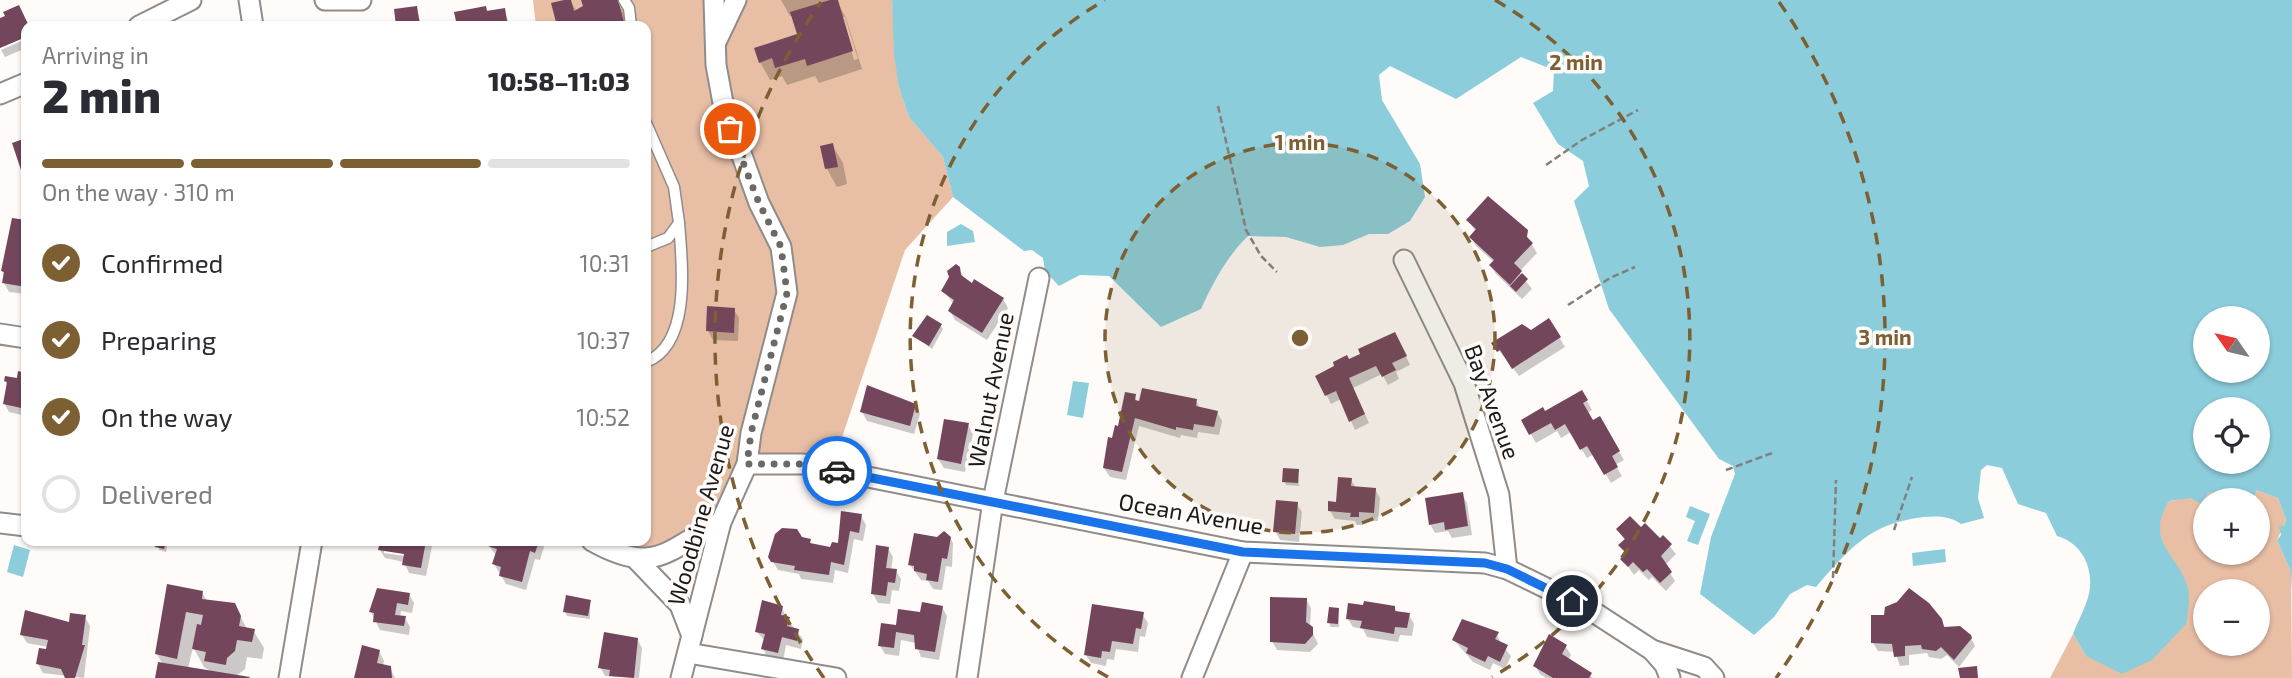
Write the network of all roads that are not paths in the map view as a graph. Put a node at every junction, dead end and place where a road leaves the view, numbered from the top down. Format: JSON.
{"nodes":[{"id":1,"x":191,"y":0,"type":"edge"},
{"id":2,"x":249,"y":0,"type":"edge"},
{"id":3,"x":325,"y":0,"type":"edge"},
{"id":4,"x":361,"y":0,"type":"edge"},
{"id":5,"x":624,"y":0,"type":"edge"},
{"id":6,"x":714,"y":0,"type":"edge"},
{"id":7,"x":736,"y":0,"type":"edge"},
{"id":8,"x":149,"y":21,"type":"edge"},
{"id":9,"x":252,"y":21,"type":"edge"},
{"id":10,"x":630,"y":21,"type":"edge"},
{"id":11,"x":715,"y":44,"type":"junction"},
{"id":12,"x":21,"y":85,"type":"edge"},
{"id":13,"x":0,"y":94,"type":"edge"},
{"id":14,"x":651,"y":134,"type":"edge"},
{"id":15,"x":679,"y":223,"type":"junction"},
{"id":16,"x":651,"y":245,"type":"edge"},
{"id":17,"x":1404,"y":260,"type":"dead end"},
{"id":18,"x":1039,"y":278,"type":"dead end"},
{"id":19,"x":0,"y":334,"type":"edge"},
{"id":20,"x":21,"y":337,"type":"edge"},
{"id":21,"x":651,"y":360,"type":"edge"},
{"id":22,"x":747,"y":464,"type":"junction"},
{"id":23,"x":993,"y":501,"type":"junction"},
{"id":24,"x":721,"y":522,"type":"junction"},
{"id":25,"x":0,"y":523,"type":"edge"},
{"id":26,"x":21,"y":525,"type":"edge"},
{"id":27,"x":311,"y":546,"type":"edge"},
{"id":28,"x":605,"y":546,"type":"edge"},
{"id":29,"x":1243,"y":552,"type":"junction"},
{"id":30,"x":636,"y":559,"type":"junction"},
{"id":31,"x":1507,"y":569,"type":"junction"},
{"id":32,"x":690,"y":645,"type":"junction"},
{"id":33,"x":1652,"y":650,"type":"junction"},
{"id":34,"x":289,"y":678,"type":"edge"},
{"id":35,"x":681,"y":678,"type":"edge"},
{"id":36,"x":836,"y":678,"type":"edge"},
{"id":37,"x":967,"y":678,"type":"edge"},
{"id":38,"x":1192,"y":678,"type":"edge"},
{"id":39,"x":1670,"y":678,"type":"edge"},
{"id":40,"x":1714,"y":678,"type":"edge"}],
"edges":[{"from":1,"to":8,"type":"street"},
{"from":2,"to":9,"type":"street"},
{"from":3,"to":4,"type":"street"},
{"from":5,"to":10,"type":"lane"},
{"from":6,"to":11,"type":"street","name":"Woodbine Avenue"},
{"from":7,"to":11,"type":"street"},
{"from":11,"to":22,"type":"street","name":"Woodbine Avenue"},
{"from":12,"to":13,"type":"street"},
{"from":14,"to":15,"type":"lane"},
{"from":15,"to":16,"type":"lane"},
{"from":15,"to":21,"type":"lane"},
{"from":17,"to":31,"type":"street","name":"Bay Avenue"},
{"from":18,"to":23,"type":"street","name":"Walnut Avenue"},
{"from":19,"to":20,"type":"street"},
{"from":22,"to":23,"type":"street","name":"Ocean Avenue"},
{"from":22,"to":24,"type":"street","name":"Woodbine Avenue"},
{"from":23,"to":29,"type":"street","name":"Ocean Avenue"},
{"from":23,"to":37,"type":"street","name":"Walnut Avenue"},
{"from":24,"to":30,"type":"street"},
{"from":24,"to":32,"type":"street","name":"Woodbine Avenue"},
{"from":25,"to":26,"type":"street"},
{"from":27,"to":34,"type":"street"},
{"from":28,"to":30,"type":"street"},
{"from":29,"to":31,"type":"street","name":"Ocean Avenue"},
{"from":29,"to":38,"type":"street"},
{"from":30,"to":32,"type":"street"},
{"from":31,"to":33,"type":"street","name":"Ocean Avenue"},
{"from":32,"to":35,"type":"street","name":"Woodbine Avenue"},
{"from":32,"to":36,"type":"street"},
{"from":33,"to":39,"type":"street"},
{"from":33,"to":40,"type":"street"}]}
